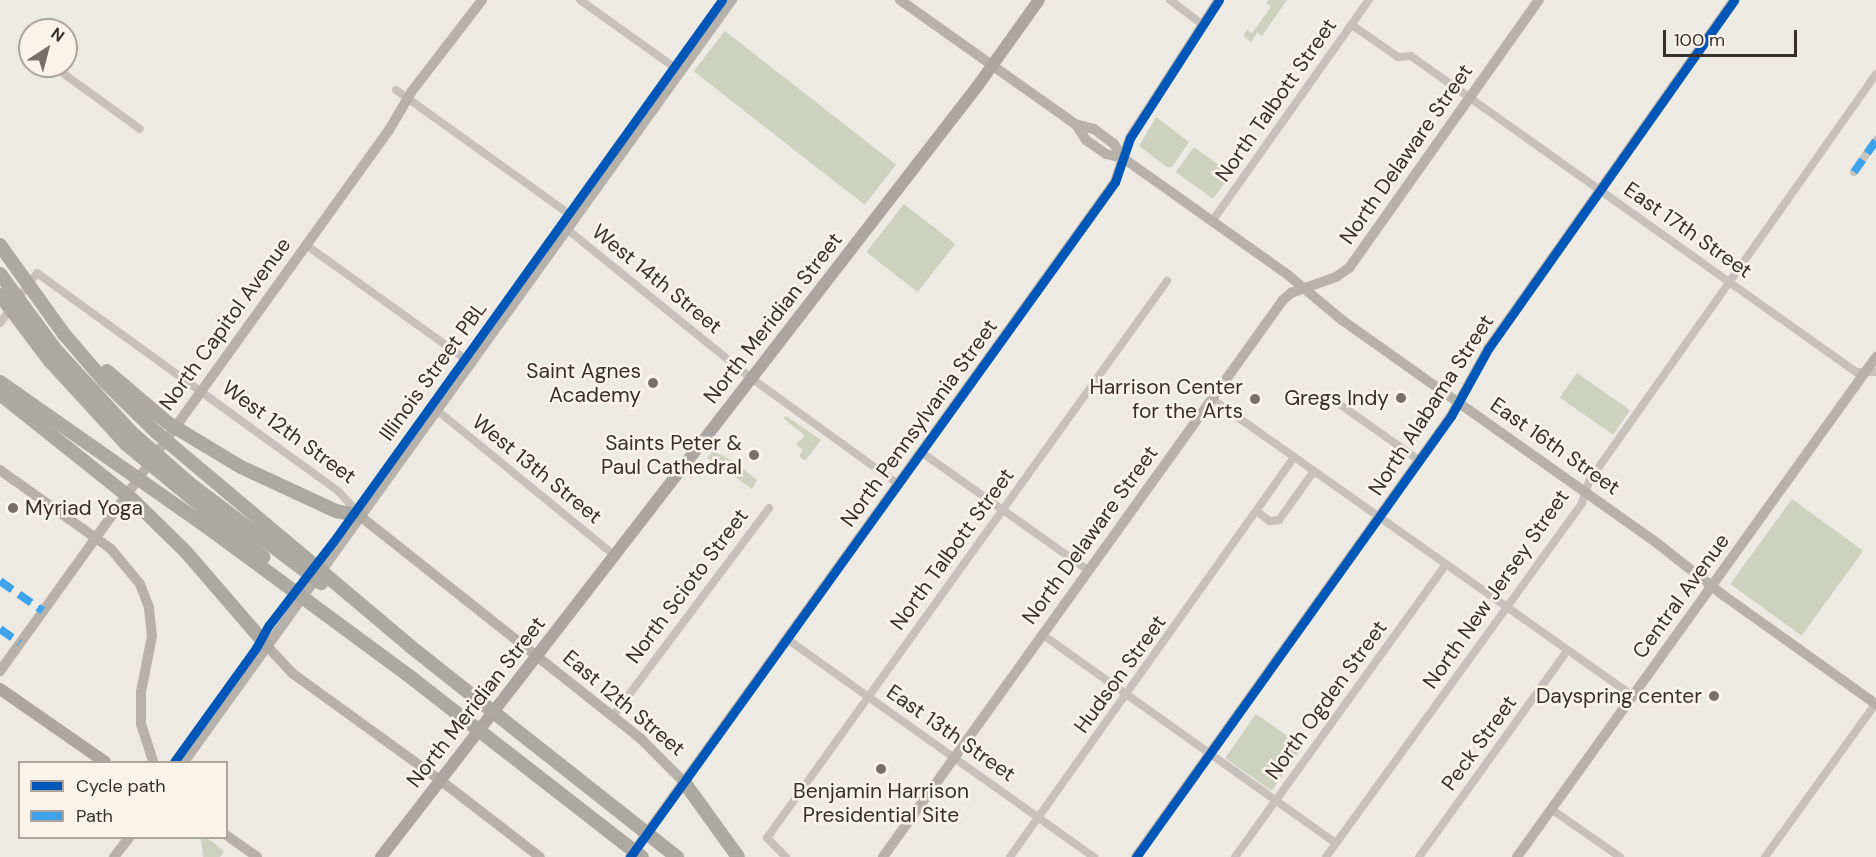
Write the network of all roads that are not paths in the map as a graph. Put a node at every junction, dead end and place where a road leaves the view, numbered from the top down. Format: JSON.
{"nodes":[{"id":1,"x":482,"y":0,"type":"edge"},
{"id":2,"x":580,"y":0,"type":"edge"},
{"id":3,"x":732,"y":0,"type":"edge"},
{"id":4,"x":900,"y":0,"type":"edge"},
{"id":5,"x":1040,"y":0,"type":"edge"},
{"id":6,"x":1170,"y":0,"type":"edge"},
{"id":7,"x":1219,"y":0,"type":"edge"},
{"id":8,"x":1370,"y":0,"type":"edge"},
{"id":9,"x":1539,"y":0,"type":"edge"},
{"id":10,"x":1734,"y":0,"type":"edge"},
{"id":11,"x":1202,"y":24,"type":"junction"},
{"id":12,"x":1352,"y":25,"type":"junction"},
{"id":13,"x":992,"y":66,"type":"junction"},
{"id":14,"x":681,"y":72,"type":"junction"},
{"id":15,"x":1876,"y":74,"type":"edge"},
{"id":16,"x":70,"y":78,"type":"edge"},
{"id":17,"x":396,"y":90,"type":"dead end"},
{"id":18,"x":407,"y":98,"type":"junction"},
{"id":19,"x":1470,"y":98,"type":"junction"},
{"id":20,"x":140,"y":129,"type":"dead end"},
{"id":21,"x":1875,"y":144,"type":"edge"},
{"id":22,"x":1123,"y":158,"type":"junction"},
{"id":23,"x":1854,"y":172,"type":"dead end"},
{"id":24,"x":1600,"y":190,"type":"junction"},
{"id":25,"x":576,"y":219,"type":"junction"},
{"id":26,"x":1213,"y":220,"type":"junction"},
{"id":27,"x":568,"y":230,"type":"junction"},
{"id":28,"x":0,"y":245,"type":"edge"},
{"id":29,"x":306,"y":245,"type":"junction"},
{"id":30,"x":0,"y":274,"type":"edge"},
{"id":31,"x":1167,"y":281,"type":"dead end"},
{"id":32,"x":1729,"y":282,"type":"junction"},
{"id":33,"x":1303,"y":288,"type":"junction"},
{"id":34,"x":0,"y":295,"type":"edge"},
{"id":35,"x":0,"y":323,"type":"edge"},
{"id":36,"x":64,"y":334,"type":"junction"},
{"id":37,"x":1876,"y":357,"type":"edge"},
{"id":38,"x":472,"y":364,"type":"junction"},
{"id":39,"x":1871,"y":372,"type":"edge"},
{"id":40,"x":752,"y":378,"type":"junction"},
{"id":41,"x":0,"y":382,"type":"edge"},
{"id":42,"x":201,"y":392,"type":"junction"},
{"id":43,"x":0,"y":394,"type":"edge"},
{"id":44,"x":1212,"y":399,"type":"junction"},
{"id":45,"x":1338,"y":403,"type":"dead end"},
{"id":46,"x":1459,"y":403,"type":"junction"},
{"id":47,"x":438,"y":411,"type":"junction"},
{"id":48,"x":921,"y":452,"type":"junction"},
{"id":49,"x":1294,"y":457,"type":"junction"},
{"id":50,"x":1420,"y":461,"type":"junction"},
{"id":51,"x":0,"y":470,"type":"edge"},
{"id":52,"x":1314,"y":471,"type":"junction"},
{"id":53,"x":898,"y":484,"type":"junction"},
{"id":54,"x":1585,"y":492,"type":"junction"},
{"id":55,"x":769,"y":508,"type":"dead end"},
{"id":56,"x":1003,"y":510,"type":"junction"},
{"id":57,"x":1256,"y":511,"type":"junction"},
{"id":58,"x":360,"y":516,"type":"junction"},
{"id":59,"x":1379,"y":517,"type":"junction"},
{"id":60,"x":96,"y":538,"type":"junction"},
{"id":61,"x":614,"y":555,"type":"junction"},
{"id":62,"x":1446,"y":564,"type":"junction"},
{"id":63,"x":1089,"y":571,"type":"junction"},
{"id":64,"x":1712,"y":587,"type":"junction"},
{"id":65,"x":1507,"y":607,"type":"junction"},
{"id":66,"x":1042,"y":635,"type":"junction"},
{"id":67,"x":787,"y":639,"type":"junction"},
{"id":68,"x":267,"y":646,"type":"junction"},
{"id":69,"x":411,"y":647,"type":"junction"},
{"id":70,"x":1568,"y":650,"type":"junction"},
{"id":71,"x":381,"y":656,"type":"junction"},
{"id":72,"x":537,"y":656,"type":"junction"},
{"id":73,"x":0,"y":671,"type":"edge"},
{"id":74,"x":0,"y":688,"type":"edge"},
{"id":75,"x":1127,"y":694,"type":"junction"},
{"id":76,"x":1633,"y":696,"type":"junction"},
{"id":77,"x":869,"y":697,"type":"junction"},
{"id":78,"x":1876,"y":703,"type":"edge"},
{"id":79,"x":613,"y":716,"type":"junction"},
{"id":80,"x":1210,"y":753,"type":"junction"},
{"id":81,"x":955,"y":758,"type":"junction"},
{"id":82,"x":104,"y":761,"type":"edge"},
{"id":83,"x":153,"y":761,"type":"edge"},
{"id":84,"x":185,"y":761,"type":"edge"},
{"id":85,"x":440,"y":780,"type":"junction"},
{"id":86,"x":684,"y":782,"type":"junction"},
{"id":87,"x":1276,"y":800,"type":"junction"},
{"id":88,"x":1551,"y":809,"type":"junction"},
{"id":89,"x":1039,"y":818,"type":"junction"},
{"id":90,"x":228,"y":836,"type":"edge"},
{"id":91,"x":128,"y":839,"type":"edge"},
{"id":92,"x":1336,"y":843,"type":"junction"},
{"id":93,"x":114,"y":857,"type":"edge"},
{"id":94,"x":257,"y":857,"type":"edge"},
{"id":95,"x":381,"y":857,"type":"edge"},
{"id":96,"x":540,"y":857,"type":"edge"},
{"id":97,"x":630,"y":857,"type":"edge"},
{"id":98,"x":642,"y":857,"type":"edge"},
{"id":99,"x":677,"y":857,"type":"edge"},
{"id":100,"x":738,"y":857,"type":"edge"},
{"id":101,"x":786,"y":857,"type":"edge"},
{"id":102,"x":883,"y":857,"type":"edge"},
{"id":103,"x":1011,"y":857,"type":"edge"},
{"id":104,"x":1094,"y":857,"type":"edge"},
{"id":105,"x":1136,"y":857,"type":"edge"},
{"id":106,"x":1235,"y":857,"type":"edge"},
{"id":107,"x":1326,"y":857,"type":"edge"},
{"id":108,"x":1419,"y":857,"type":"edge"},
{"id":109,"x":1517,"y":857,"type":"edge"},
{"id":110,"x":1620,"y":857,"type":"edge"},
{"id":111,"x":1765,"y":857,"type":"edge"}],
"edges":[{"from":1,"to":18,"type":"main road","name":"North Capitol Avenue"},
{"from":2,"to":14,"type":"street"},
{"from":3,"to":14,"type":"main road"},
{"from":4,"to":13,"type":"main road","name":"East 16th Street"},
{"from":5,"to":13,"type":"main road","name":"North Meridian Street"},
{"from":6,"to":11,"type":"street"},
{"from":7,"to":11,"type":"main road","name":"North Pennsylvania Street"},
{"from":8,"to":12,"type":"street","name":"North Talbott Street"},
{"from":9,"to":19,"type":"main road","name":"North Delaware Street"},
{"from":10,"to":24,"type":"main road","name":"North Alabama Street"},
{"from":11,"to":22,"type":"main road","name":"North Pennsylvania Street"},
{"from":12,"to":19,"type":"street","name":"East 17th Street"},
{"from":12,"to":26,"type":"street","name":"North Talbott Street"},
{"from":13,"to":22,"type":"main road","name":"East 16th Street"},
{"from":13,"to":40,"type":"main road","name":"North Meridian Street"},
{"from":14,"to":25,"type":"main road"},
{"from":15,"to":32,"type":"street","name":"North New Jersey Street"},
{"from":16,"to":20,"type":"street"},
{"from":17,"to":18,"type":"street","name":"West 14th Street"},
{"from":18,"to":25,"type":"street","name":"West 14th Street"},
{"from":18,"to":29,"type":"main road","name":"North Capitol Avenue"},
{"from":19,"to":24,"type":"street","name":"East 17th Street"},
{"from":19,"to":33,"type":"main road","name":"North Delaware Street"},
{"from":21,"to":23,"type":"street"},
{"from":22,"to":26,"type":"main road","name":"East 16th Street"},
{"from":22,"to":48,"type":"main road","name":"North Pennsylvania Street"},
{"from":24,"to":32,"type":"street","name":"East 17th Street"},
{"from":24,"to":46,"type":"main road","name":"North Alabama Street"},
{"from":25,"to":27,"type":"main road"},
{"from":26,"to":33,"type":"main road","name":"East 16th Street"},
{"from":27,"to":38,"type":"main road"},
{"from":27,"to":40,"type":"street","name":"West 14th Street"},
{"from":28,"to":36,"type":"highway","bridge":true},
{"from":29,"to":38,"type":"street"},
{"from":29,"to":42,"type":"main road","name":"North Capitol Avenue"},
{"from":30,"to":69,"type":"highway","bridge":true},
{"from":31,"to":56,"type":"street","name":"North Talbott Street"},
{"from":32,"to":39,"type":"street","name":"East 17th Street"},
{"from":32,"to":54,"type":"street","name":"North New Jersey Street"},
{"from":33,"to":44,"type":"main road","name":"North Delaware Street"},
{"from":33,"to":46,"type":"main road","name":"East 16th Street"},
{"from":34,"to":71,"type":"highway","bridge":true},
{"from":35,"to":42,"type":"street","name":"West 12th Street"},
{"from":36,"to":58,"type":"highway","bridge":true},
{"from":36,"to":69,"type":"highway","bridge":true},
{"from":37,"to":39,"type":"main road","name":"Central Avenue"},
{"from":38,"to":47,"type":"main road"},
{"from":39,"to":64,"type":"main road","name":"Central Avenue"},
{"from":40,"to":53,"type":"street","name":"West 14th Street"},
{"from":40,"to":61,"type":"main road","name":"North Meridian Street"},
{"from":41,"to":71,"type":"highway","bridge":true},
{"from":42,"to":58,"type":"street","name":"West 12th Street"},
{"from":42,"to":60,"type":"main road","name":"North Capitol Avenue"},
{"from":43,"to":68,"type":"highway","bridge":true},
{"from":44,"to":49,"type":"street"},
{"from":44,"to":63,"type":"main road","name":"North Delaware Street"},
{"from":45,"to":50,"type":"street"},
{"from":46,"to":50,"type":"main road","name":"North Alabama Street"},
{"from":46,"to":54,"type":"main road","name":"East 16th Street"},
{"from":47,"to":58,"type":"main road"},
{"from":47,"to":61,"type":"street","name":"West 13th Street"},
{"from":48,"to":53,"type":"main road","name":"North Pennsylvania Street"},
{"from":48,"to":56,"type":"street"},
{"from":49,"to":52,"type":"street"},
{"from":49,"to":57,"type":"street","name":"Hudson Street"},
{"from":50,"to":59,"type":"main road","name":"North Alabama Street"},
{"from":51,"to":60,"type":"main road"},
{"from":52,"to":57,"type":"street"},
{"from":52,"to":59,"type":"street"},
{"from":53,"to":67,"type":"main road","name":"North Pennsylvania Street"},
{"from":54,"to":64,"type":"main road","name":"East 16th Street"},
{"from":54,"to":65,"type":"street","name":"North New Jersey Street"},
{"from":55,"to":79,"type":"street","name":"North Scioto Street"},
{"from":56,"to":63,"type":"street"},
{"from":56,"to":77,"type":"street","name":"North Talbott Street"},
{"from":57,"to":75,"type":"street","name":"Hudson Street"},
{"from":58,"to":68,"type":"main road"},
{"from":58,"to":72,"type":"main road","name":"West 12th Street"},
{"from":59,"to":62,"type":"street"},
{"from":59,"to":80,"type":"main road","name":"North Alabama Street"},
{"from":60,"to":73,"type":"main road","name":"North Capitol Avenue"},
{"from":60,"to":83,"type":"main road"},
{"from":61,"to":72,"type":"main road","name":"North Meridian Street"},
{"from":62,"to":65,"type":"street"},
{"from":62,"to":87,"type":"street","name":"North Ogden Street"},
{"from":63,"to":66,"type":"main road","name":"North Delaware Street"},
{"from":64,"to":76,"type":"main road","name":"Central Avenue"},
{"from":64,"to":78,"type":"main road","name":"East 16th Street"},
{"from":65,"to":70,"type":"street"},
{"from":65,"to":92,"type":"street","name":"North New Jersey Street"},
{"from":66,"to":75,"type":"street"},
{"from":66,"to":81,"type":"main road","name":"North Delaware Street"},
{"from":67,"to":77,"type":"street","name":"East 13th Street"},
{"from":67,"to":86,"type":"main road","name":"North Pennsylvania Street"},
{"from":68,"to":84,"type":"main road"},
{"from":68,"to":85,"type":"main road"},
{"from":69,"to":99,"type":"highway","bridge":true},
{"from":70,"to":76,"type":"street"},
{"from":70,"to":108,"type":"street","name":"Peck Street"},
{"from":71,"to":98,"type":"highway","bridge":true},
{"from":72,"to":79,"type":"main road","name":"East 12th Street"},
{"from":72,"to":85,"type":"main road","name":"North Meridian Street"},
{"from":74,"to":82,"type":"main road"},
{"from":75,"to":80,"type":"street"},
{"from":75,"to":89,"type":"street","name":"Hudson Street"},
{"from":76,"to":88,"type":"main road","name":"Central Avenue"},
{"from":77,"to":81,"type":"street","name":"East 13th Street"},
{"from":77,"to":101,"type":"street","name":"North Talbott Street"},
{"from":78,"to":111,"type":"street"},
{"from":79,"to":86,"type":"main road","name":"East 12th Street"},
{"from":80,"to":87,"type":"street"},
{"from":80,"to":105,"type":"main road","name":"North Alabama Street"},
{"from":81,"to":89,"type":"street","name":"East 13th Street"},
{"from":81,"to":102,"type":"main road","name":"North Delaware Street"},
{"from":85,"to":95,"type":"main road","name":"North Meridian Street"},
{"from":85,"to":96,"type":"main road"},
{"from":86,"to":97,"type":"main road","name":"North Pennsylvania Street"},
{"from":86,"to":100,"type":"highway"},
{"from":87,"to":92,"type":"street"},
{"from":87,"to":106,"type":"street","name":"North Ogden Street"},
{"from":88,"to":109,"type":"main road","name":"Central Avenue"},
{"from":88,"to":110,"type":"street"},
{"from":89,"to":103,"type":"street","name":"Hudson Street"},
{"from":89,"to":104,"type":"street","name":"East 13th Street"},
{"from":90,"to":94,"type":"main road"},
{"from":91,"to":93,"type":"main road"},
{"from":92,"to":107,"type":"street","name":"North New Jersey Street"}]}
